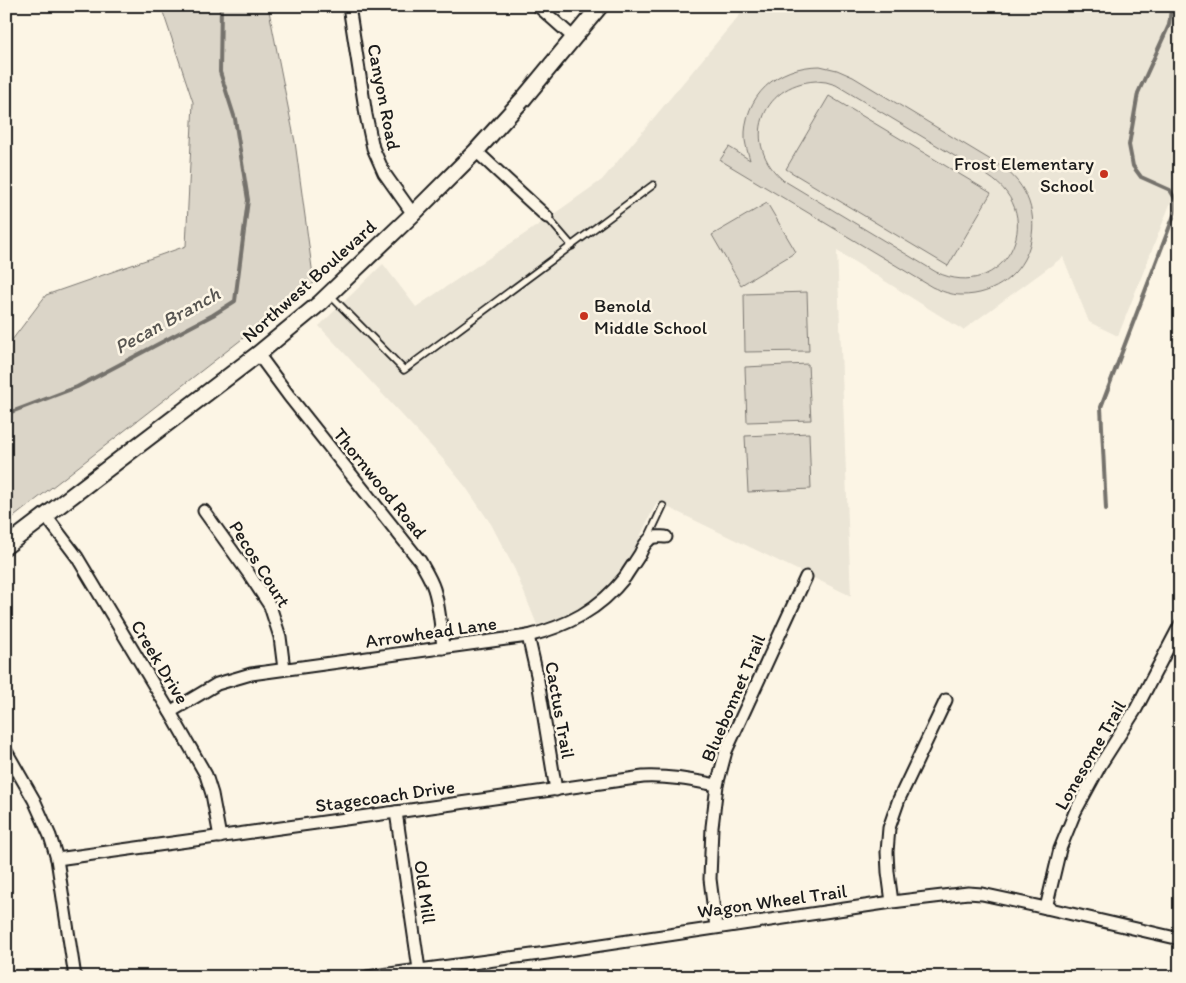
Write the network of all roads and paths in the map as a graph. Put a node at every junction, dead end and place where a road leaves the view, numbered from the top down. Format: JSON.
{"nodes":[{"id":1,"x":350,"y":6,"type":"edge"},
{"id":2,"x":538,"y":6,"type":"edge"},
{"id":3,"x":600,"y":6,"type":"edge"},
{"id":4,"x":574,"y":38,"type":"junction"},
{"id":5,"x":476,"y":150,"type":"junction"},
{"id":6,"x":653,"y":185,"type":"dead end"},
{"id":7,"x":413,"y":214,"type":"junction"},
{"id":8,"x":547,"y":217,"type":"joint"},
{"id":9,"x":572,"y":246,"type":"junction"},
{"id":10,"x":330,"y":295,"type":"junction"},
{"id":11,"x":258,"y":354,"type":"junction"},
{"id":12,"x":663,"y":506,"type":"dead end"},
{"id":13,"x":204,"y":511,"type":"dead end"},
{"id":14,"x":46,"y":516,"type":"junction"},
{"id":15,"x":666,"y":537,"type":"dead end"},
{"id":16,"x":646,"y":542,"type":"junction"},
{"id":17,"x":6,"y":546,"type":"edge"},
{"id":18,"x":806,"y":577,"type":"dead end"},
{"id":19,"x":1180,"y":625,"type":"edge"},
{"id":20,"x":528,"y":636,"type":"junction"},
{"id":21,"x":443,"y":648,"type":"junction"},
{"id":22,"x":284,"y":669,"type":"junction"},
{"id":23,"x":946,"y":700,"type":"dead end"},
{"id":24,"x":170,"y":712,"type":"junction"},
{"id":25,"x":6,"y":751,"type":"edge"},
{"id":26,"x":716,"y":785,"type":"junction"},
{"id":27,"x":556,"y":790,"type":"junction"},
{"id":28,"x":396,"y":812,"type":"junction"},
{"id":29,"x":220,"y":837,"type":"junction"},
{"id":30,"x":57,"y":859,"type":"junction"},
{"id":31,"x":892,"y":902,"type":"junction"},
{"id":32,"x":1046,"y":908,"type":"junction"},
{"id":33,"x":716,"y":927,"type":"junction"},
{"id":34,"x":1180,"y":939,"type":"edge"},
{"id":35,"x":419,"y":973,"type":"edge"},
{"id":36,"x":75,"y":977,"type":"edge"},
{"id":37,"x":367,"y":977,"type":"edge"}],
"edges":[{"from":1,"to":7,"type":"street","name":"Canyon Road"},
{"from":2,"to":4,"type":"street"},
{"from":3,"to":4,"type":"street","name":"Northwest Boulevard"},
{"from":4,"to":5,"type":"street","name":"Northwest Boulevard"},
{"from":5,"to":7,"type":"street","name":"Northwest Boulevard"},
{"from":5,"to":8,"type":"street"},
{"from":6,"to":9,"type":"lane"},
{"from":7,"to":10,"type":"street","name":"Northwest Boulevard"},
{"from":8,"to":9,"type":"lane"},
{"from":9,"to":10,"type":"lane"},
{"from":10,"to":11,"type":"street","name":"Northwest Boulevard"},
{"from":11,"to":14,"type":"street","name":"Northwest Boulevard"},
{"from":11,"to":21,"type":"street","name":"Thornwood Road"},
{"from":12,"to":16,"type":"lane"},
{"from":13,"to":22,"type":"street","name":"Pecos Court"},
{"from":14,"to":17,"type":"street","name":"Northwest Boulevard"},
{"from":14,"to":24,"type":"street","name":"Creek Drive"},
{"from":15,"to":16,"type":"street"},
{"from":16,"to":20,"type":"street","name":"Arrowhead Lane"},
{"from":18,"to":26,"type":"street","name":"Bluebonnet Trail"},
{"from":19,"to":32,"type":"street","name":"Lonesome Trail"},
{"from":20,"to":21,"type":"street","name":"Arrowhead Lane"},
{"from":20,"to":27,"type":"street","name":"Cactus Trail"},
{"from":21,"to":22,"type":"street","name":"Arrowhead Lane"},
{"from":22,"to":24,"type":"street","name":"Arrowhead Lane"},
{"from":23,"to":31,"type":"street"},
{"from":24,"to":29,"type":"street","name":"Creek Drive"},
{"from":25,"to":30,"type":"street"},
{"from":26,"to":27,"type":"street","name":"Stagecoach Drive"},
{"from":26,"to":33,"type":"street","name":"Bluebonnet Trail"},
{"from":27,"to":28,"type":"street","name":"Stagecoach Drive"},
{"from":28,"to":29,"type":"street","name":"Stagecoach Drive"},
{"from":28,"to":35,"type":"street","name":"Old Mill"},
{"from":29,"to":30,"type":"street","name":"Stagecoach Drive"},
{"from":30,"to":36,"type":"street"},
{"from":31,"to":32,"type":"street","name":"Wagon Wheel Trail"},
{"from":31,"to":33,"type":"street","name":"Wagon Wheel Trail"},
{"from":32,"to":34,"type":"street","name":"Wagon Wheel Trail"},
{"from":33,"to":35,"type":"street","name":"Wagon Wheel Trail"},
{"from":35,"to":37,"type":"street","name":"Wagon Wheel Trail"}]}
